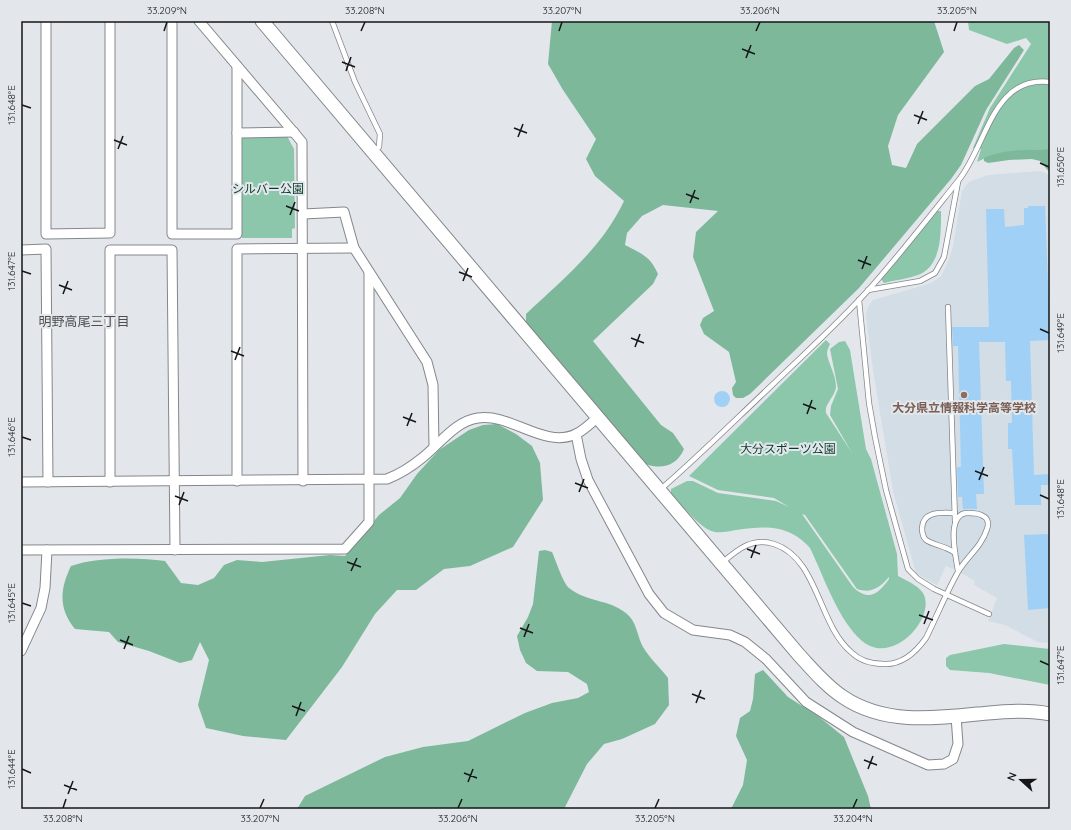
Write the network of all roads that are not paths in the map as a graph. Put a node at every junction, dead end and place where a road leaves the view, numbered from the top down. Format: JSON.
{"nodes":[{"id":1,"x":46,"y":21,"type":"edge"},
{"id":2,"x":110,"y":21,"type":"edge"},
{"id":3,"x":172,"y":21,"type":"edge"},
{"id":4,"x":199,"y":21,"type":"edge"},
{"id":5,"x":262,"y":21,"type":"edge"},
{"id":6,"x":332,"y":21,"type":"edge"},
{"id":7,"x":237,"y":66,"type":"junction"},
{"id":8,"x":1050,"y":82,"type":"edge"},
{"id":9,"x":294,"y":132,"type":"junction"},
{"id":10,"x":237,"y":133,"type":"junction"},
{"id":11,"x":373,"y":152,"type":"junction"},
{"id":12,"x":958,"y":181,"type":"junction"},
{"id":13,"x":302,"y":214,"type":"junction"},
{"id":14,"x":303,"y":248,"type":"junction"},
{"id":15,"x":354,"y":248,"type":"junction"},
{"id":16,"x":21,"y":250,"type":"edge"},
{"id":17,"x":369,"y":272,"type":"junction"},
{"id":18,"x":868,"y":290,"type":"junction"},
{"id":19,"x":859,"y":300,"type":"junction"},
{"id":20,"x":948,"y":307,"type":"dead end"},
{"id":21,"x":598,"y":417,"type":"junction"},
{"id":22,"x":576,"y":434,"type":"junction"},
{"id":23,"x":434,"y":447,"type":"junction"},
{"id":24,"x":370,"y":480,"type":"junction"},
{"id":25,"x":174,"y":481,"type":"junction"},
{"id":26,"x":237,"y":481,"type":"junction"},
{"id":27,"x":303,"y":481,"type":"junction"},
{"id":28,"x":21,"y":482,"type":"edge"},
{"id":29,"x":48,"y":482,"type":"junction"},
{"id":30,"x":110,"y":482,"type":"junction"},
{"id":31,"x":660,"y":490,"type":"junction"},
{"id":32,"x":954,"y":513,"type":"junction"},
{"id":33,"x":962,"y":513,"type":"junction"},
{"id":34,"x":955,"y":521,"type":"junction"},
{"id":35,"x":21,"y":550,"type":"edge"},
{"id":36,"x":47,"y":550,"type":"junction"},
{"id":37,"x":175,"y":550,"type":"junction"},
{"id":38,"x":955,"y":553,"type":"junction"},
{"id":39,"x":722,"y":564,"type":"junction"},
{"id":40,"x":958,"y":571,"type":"junction"},
{"id":41,"x":947,"y":595,"type":"junction"},
{"id":42,"x":990,"y":614,"type":"dead end"},
{"id":43,"x":21,"y":651,"type":"edge"},
{"id":44,"x":1050,"y":714,"type":"edge"},
{"id":45,"x":956,"y":716,"type":"junction"}],
"edges":[{"from":1,"to":2,"type":"street"},
{"from":3,"to":10,"type":"street"},
{"from":4,"to":7,"type":"street"},
{"from":5,"to":11,"type":"street"},
{"from":6,"to":11,"type":"lane"},
{"from":7,"to":9,"type":"street"},
{"from":7,"to":10,"type":"street"},
{"from":8,"to":12,"type":"lane"},
{"from":9,"to":10,"type":"street"},
{"from":9,"to":13,"type":"street"},
{"from":11,"to":21,"type":"street"},
{"from":12,"to":18,"type":"lane"},
{"from":12,"to":18,"type":"lane"},
{"from":13,"to":14,"type":"street"},
{"from":13,"to":15,"type":"street"},
{"from":14,"to":15,"type":"street"},
{"from":14,"to":26,"type":"street"},
{"from":14,"to":27,"type":"street"},
{"from":15,"to":17,"type":"street"},
{"from":16,"to":29,"type":"street"},
{"from":17,"to":23,"type":"street"},
{"from":17,"to":24,"type":"street"},
{"from":18,"to":19,"type":"lane"},
{"from":19,"to":31,"type":"lane"},
{"from":19,"to":41,"type":"lane"},
{"from":20,"to":32,"type":"lane"},
{"from":21,"to":22,"type":"street"},
{"from":21,"to":31,"type":"street"},
{"from":22,"to":23,"type":"street"},
{"from":22,"to":45,"type":"street"},
{"from":23,"to":24,"type":"street"},
{"from":24,"to":27,"type":"street"},
{"from":24,"to":37,"type":"street"},
{"from":25,"to":26,"type":"street"},
{"from":25,"to":30,"type":"street"},
{"from":25,"to":30,"type":"street"},
{"from":25,"to":37,"type":"street"},
{"from":26,"to":27,"type":"street"},
{"from":28,"to":29,"type":"street"},
{"from":29,"to":30,"type":"street"},
{"from":31,"to":39,"type":"street"},
{"from":32,"to":33,"type":"lane"},
{"from":32,"to":34,"type":"lane"},
{"from":32,"to":38,"type":"lane"},
{"from":33,"to":34,"type":"lane"},
{"from":33,"to":40,"type":"lane"},
{"from":34,"to":38,"type":"lane"},
{"from":35,"to":36,"type":"street"},
{"from":36,"to":37,"type":"street"},
{"from":36,"to":43,"type":"street"},
{"from":38,"to":40,"type":"lane"},
{"from":39,"to":41,"type":"lane"},
{"from":39,"to":45,"type":"street"},
{"from":40,"to":41,"type":"lane"},
{"from":41,"to":42,"type":"lane"},
{"from":44,"to":45,"type":"street"}]}
